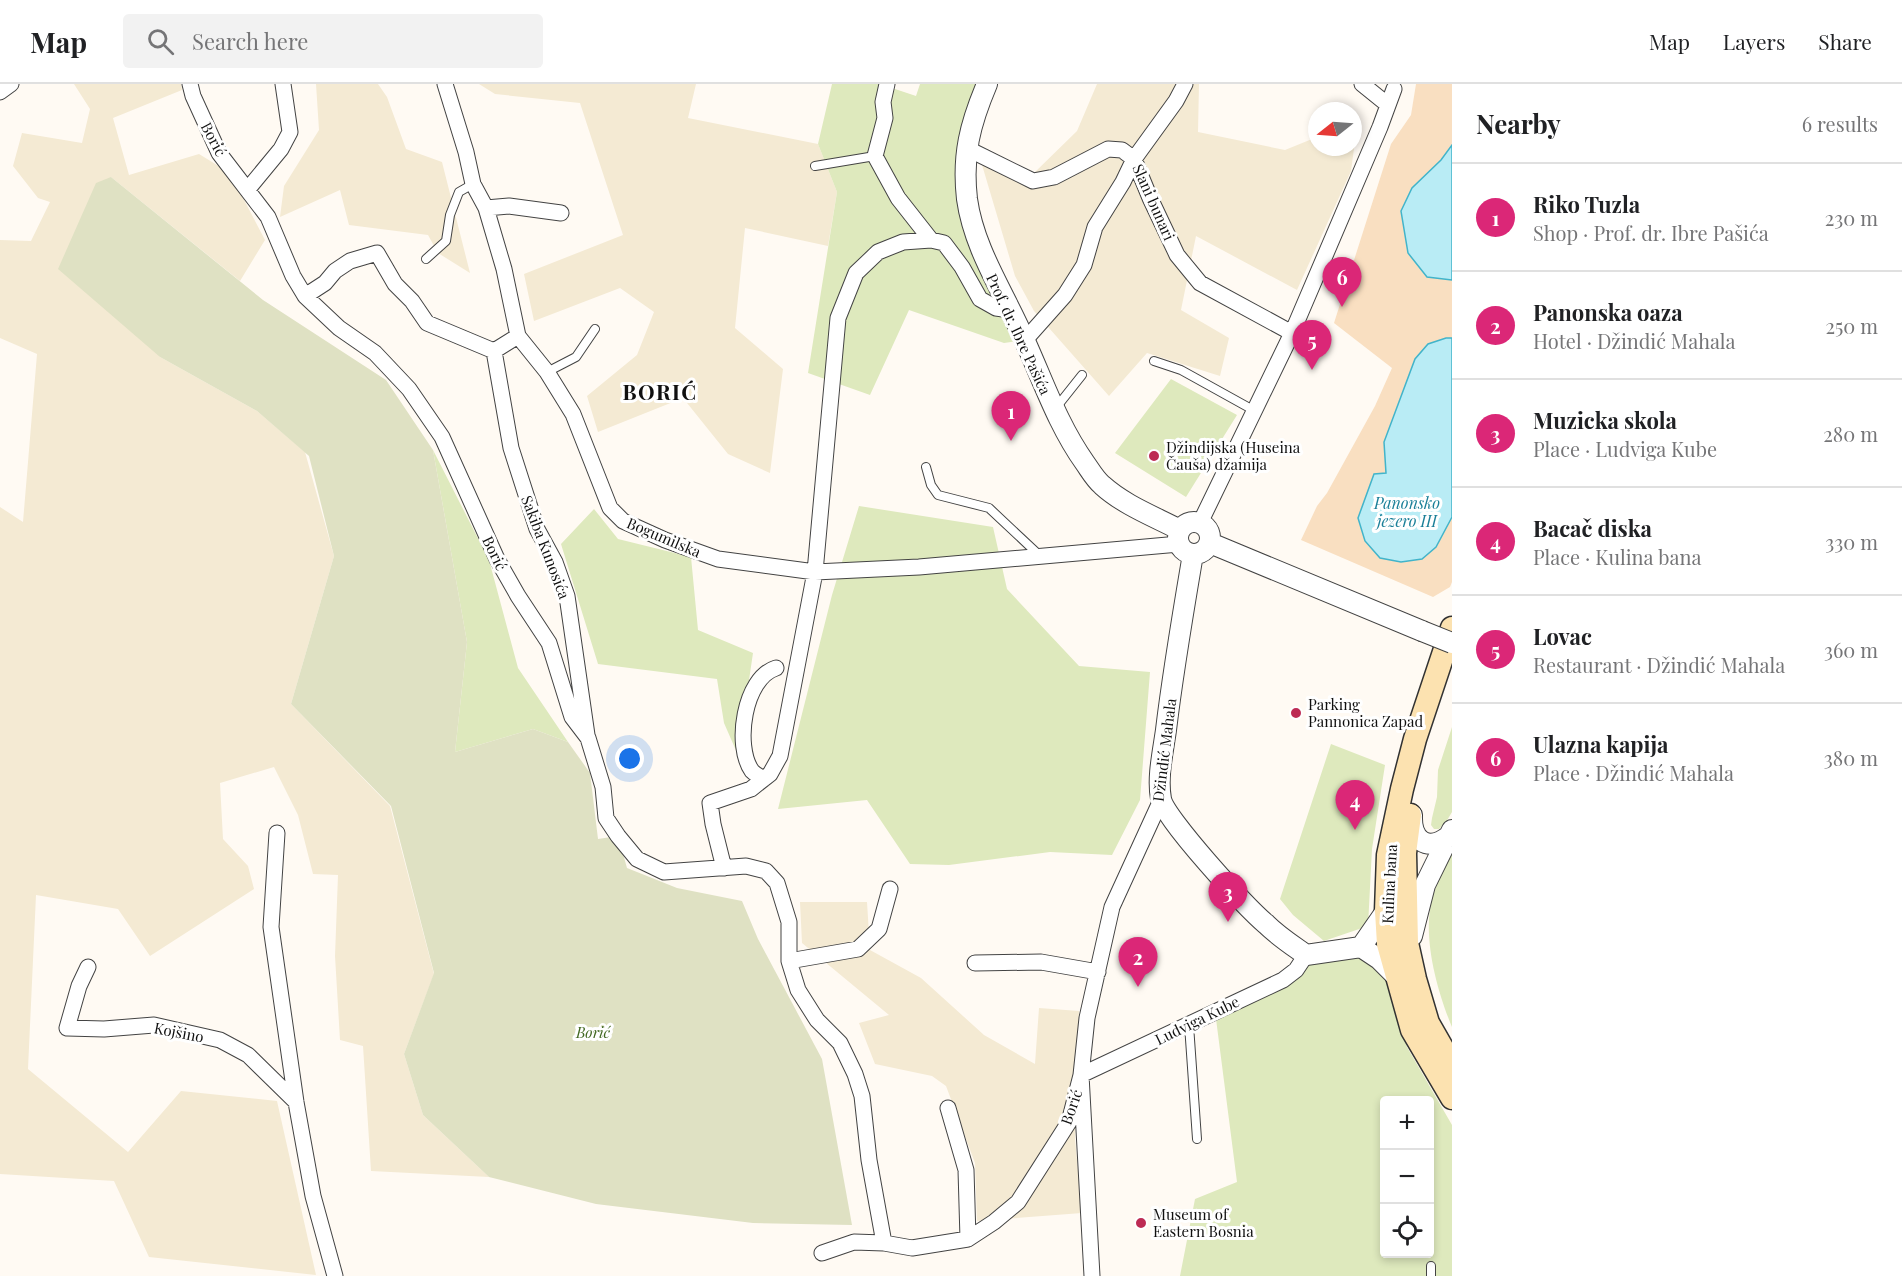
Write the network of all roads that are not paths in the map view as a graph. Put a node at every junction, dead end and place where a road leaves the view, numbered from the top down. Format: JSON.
{"nodes":[{"id":1,"x":11,"y":84,"type":"edge"},
{"id":2,"x":190,"y":84,"type":"edge"},
{"id":3,"x":283,"y":84,"type":"edge"},
{"id":4,"x":445,"y":84,"type":"edge"},
{"id":5,"x":887,"y":84,"type":"edge"},
{"id":6,"x":987,"y":84,"type":"edge"},
{"id":7,"x":1185,"y":84,"type":"edge"},
{"id":8,"x":1362,"y":84,"type":"edge"},
{"id":9,"x":1394,"y":89,"type":"dead end"},
{"id":10,"x":0,"y":92,"type":"edge"},
{"id":11,"x":1388,"y":105,"type":"junction"},
{"id":12,"x":966,"y":148,"type":"junction"},
{"id":13,"x":875,"y":156,"type":"junction"},
{"id":14,"x":1134,"y":159,"type":"junction"},
{"id":15,"x":815,"y":166,"type":"dead end"},
{"id":16,"x":473,"y":184,"type":"junction"},
{"id":17,"x":248,"y":189,"type":"junction"},
{"id":18,"x":486,"y":208,"type":"junction"},
{"id":19,"x":561,"y":213,"type":"dead end"},
{"id":20,"x":931,"y":240,"type":"junction"},
{"id":21,"x":426,"y":258,"type":"dead end"},
{"id":22,"x":305,"y":296,"type":"junction"},
{"id":23,"x":1010,"y":310,"type":"junction"},
{"id":24,"x":595,"y":329,"type":"dead end"},
{"id":25,"x":1292,"y":333,"type":"junction"},
{"id":26,"x":518,"y":336,"type":"junction"},
{"id":27,"x":1025,"y":340,"type":"junction"},
{"id":28,"x":494,"y":351,"type":"junction"},
{"id":29,"x":1154,"y":361,"type":"dead end"},
{"id":30,"x":547,"y":372,"type":"junction"},
{"id":31,"x":1082,"y":375,"type":"dead end"},
{"id":32,"x":1054,"y":411,"type":"junction"},
{"id":33,"x":1255,"y":411,"type":"junction"},
{"id":34,"x":926,"y":467,"type":"dead end"},
{"id":35,"x":1200,"y":523,"type":"junction"},
{"id":36,"x":1184,"y":542,"type":"junction"},
{"id":37,"x":1210,"y":543,"type":"junction"},
{"id":38,"x":1040,"y":556,"type":"junction"},
{"id":39,"x":815,"y":572,"type":"junction"},
{"id":40,"x":1452,"y":628,"type":"edge"},
{"id":41,"x":1452,"y":643,"type":"edge"},
{"id":42,"x":776,"y":668,"type":"dead end"},
{"id":43,"x":1452,"y":677,"type":"edge"},
{"id":44,"x":588,"y":738,"type":"junction"},
{"id":45,"x":764,"y":779,"type":"junction"},
{"id":46,"x":1161,"y":800,"type":"junction"},
{"id":47,"x":1412,"y":804,"type":"junction"},
{"id":48,"x":277,"y":833,"type":"dead end"},
{"id":49,"x":1450,"y":833,"type":"edge"},
{"id":50,"x":724,"y":868,"type":"junction"},
{"id":51,"x":890,"y":889,"type":"dead end"},
{"id":52,"x":1386,"y":911,"type":"junction"},
{"id":53,"x":1361,"y":947,"type":"junction"},
{"id":54,"x":1409,"y":952,"type":"junction"},
{"id":55,"x":1306,"y":955,"type":"junction"},
{"id":56,"x":789,"y":961,"type":"junction"},
{"id":57,"x":975,"y":963,"type":"dead end"},
{"id":58,"x":88,"y":967,"type":"dead end"},
{"id":59,"x":1098,"y":972,"type":"junction"},
{"id":60,"x":1396,"y":976,"type":"junction"},
{"id":61,"x":1189,"y":1025,"type":"junction"},
{"id":62,"x":1452,"y":1065,"type":"edge"},
{"id":63,"x":1081,"y":1075,"type":"junction"},
{"id":64,"x":1452,"y":1098,"type":"edge"},
{"id":65,"x":296,"y":1102,"type":"junction"},
{"id":66,"x":948,"y":1108,"type":"dead end"},
{"id":67,"x":1197,"y":1139,"type":"dead end"},
{"id":68,"x":968,"y":1239,"type":"junction"},
{"id":69,"x":884,"y":1243,"type":"junction"},
{"id":70,"x":822,"y":1253,"type":"dead end"},
{"id":71,"x":1431,"y":1266,"type":"dead end"},
{"id":72,"x":335,"y":1276,"type":"edge"},
{"id":73,"x":1092,"y":1276,"type":"edge"},
{"id":74,"x":1431,"y":1276,"type":"edge"}],
"edges":[{"from":1,"to":10,"type":"street"},
{"from":2,"to":17,"type":"street","name":"Borić"},
{"from":3,"to":17,"type":"street"},
{"from":4,"to":16,"type":"street","name":"Bogumilska"},
{"from":5,"to":13,"type":"street"},
{"from":6,"to":12,"type":"street","name":"Prof. dr. Ibre Pašića"},
{"from":7,"to":14,"type":"street"},
{"from":8,"to":11,"type":"street"},
{"from":9,"to":11,"type":"street"},
{"from":11,"to":25,"type":"street"},
{"from":12,"to":14,"type":"street","name":"Slani bunari"},
{"from":12,"to":23,"type":"street","name":"Prof. dr. Ibre Pašića"},
{"from":13,"to":15,"type":"lane"},
{"from":13,"to":20,"type":"street"},
{"from":14,"to":25,"type":"street","name":"Slani bunari"},
{"from":14,"to":27,"type":"street"},
{"from":16,"to":18,"type":"street","name":"Bogumilska"},
{"from":16,"to":21,"type":"lane"},
{"from":17,"to":22,"type":"street","name":"Borić"},
{"from":18,"to":19,"type":"street"},
{"from":18,"to":26,"type":"street","name":"Bogumilska"},
{"from":20,"to":23,"type":"street"},
{"from":20,"to":39,"type":"street"},
{"from":22,"to":28,"type":"street"},
{"from":22,"to":44,"type":"street","name":"Borić"},
{"from":23,"to":27,"type":"street","name":"Prof. dr. Ibre Pašića"},
{"from":24,"to":30,"type":"lane"},
{"from":25,"to":33,"type":"street"},
{"from":26,"to":28,"type":"street"},
{"from":26,"to":30,"type":"street","name":"Bogumilska"},
{"from":27,"to":32,"type":"street","name":"Prof. dr. Ibre Pašića"},
{"from":28,"to":44,"type":"street","name":"Sakiba Kunosića"},
{"from":29,"to":33,"type":"lane"},
{"from":30,"to":39,"type":"street","name":"Bogumilska"},
{"from":31,"to":32,"type":"lane"},
{"from":32,"to":36,"type":"street","name":"Prof. dr. Ibre Pašića"},
{"from":33,"to":35,"type":"street"},
{"from":34,"to":38,"type":"lane"},
{"from":35,"to":36,"type":"street"},
{"from":35,"to":37,"type":"street"},
{"from":36,"to":37,"type":"street"},
{"from":36,"to":38,"type":"street","name":"Bogumilska"},
{"from":36,"to":46,"type":"street","name":"Džindić Mahala"},
{"from":37,"to":41,"type":"street","bridge":true},
{"from":38,"to":39,"type":"street","name":"Bogumilska"},
{"from":39,"to":45,"type":"street"},
{"from":40,"to":52,"type":"main road","name":"Kulina bana"},
{"from":42,"to":45,"type":"street"},
{"from":43,"to":47,"type":"main road","name":"Kulina bana"},
{"from":44,"to":50,"type":"street","name":"Borić"},
{"from":45,"to":50,"type":"street"},
{"from":46,"to":55,"type":"street"},
{"from":46,"to":59,"type":"street","name":"Džindić Mahala"},
{"from":47,"to":49,"type":"street"},
{"from":47,"to":54,"type":"main road","name":"Kulina bana"},
{"from":48,"to":65,"type":"street"},
{"from":49,"to":54,"type":"street"},
{"from":50,"to":56,"type":"street","name":"Borić"},
{"from":51,"to":56,"type":"street"},
{"from":52,"to":53,"type":"street"},
{"from":52,"to":60,"type":"main road","name":"Kulina bana"},
{"from":53,"to":55,"type":"street"},
{"from":53,"to":60,"type":"street"},
{"from":54,"to":62,"type":"main road","name":"Kulina bana"},
{"from":55,"to":61,"type":"street","name":"Ludviga Kube"},
{"from":56,"to":69,"type":"street","name":"Borić"},
{"from":57,"to":59,"type":"street"},
{"from":58,"to":65,"type":"street","name":"Kojšino"},
{"from":59,"to":63,"type":"street","name":"Džindić Mahala"},
{"from":60,"to":64,"type":"main road","name":"Kulina bana"},
{"from":61,"to":63,"type":"street","name":"Ludviga Kube"},
{"from":61,"to":67,"type":"lane"},
{"from":63,"to":68,"type":"street","name":"Borić"},
{"from":63,"to":73,"type":"street","name":"Džindić Mahala"},
{"from":65,"to":72,"type":"street"},
{"from":66,"to":68,"type":"street"},
{"from":68,"to":69,"type":"street","name":"Borić"},
{"from":69,"to":70,"type":"street"},
{"from":71,"to":74,"type":"lane"}]}
